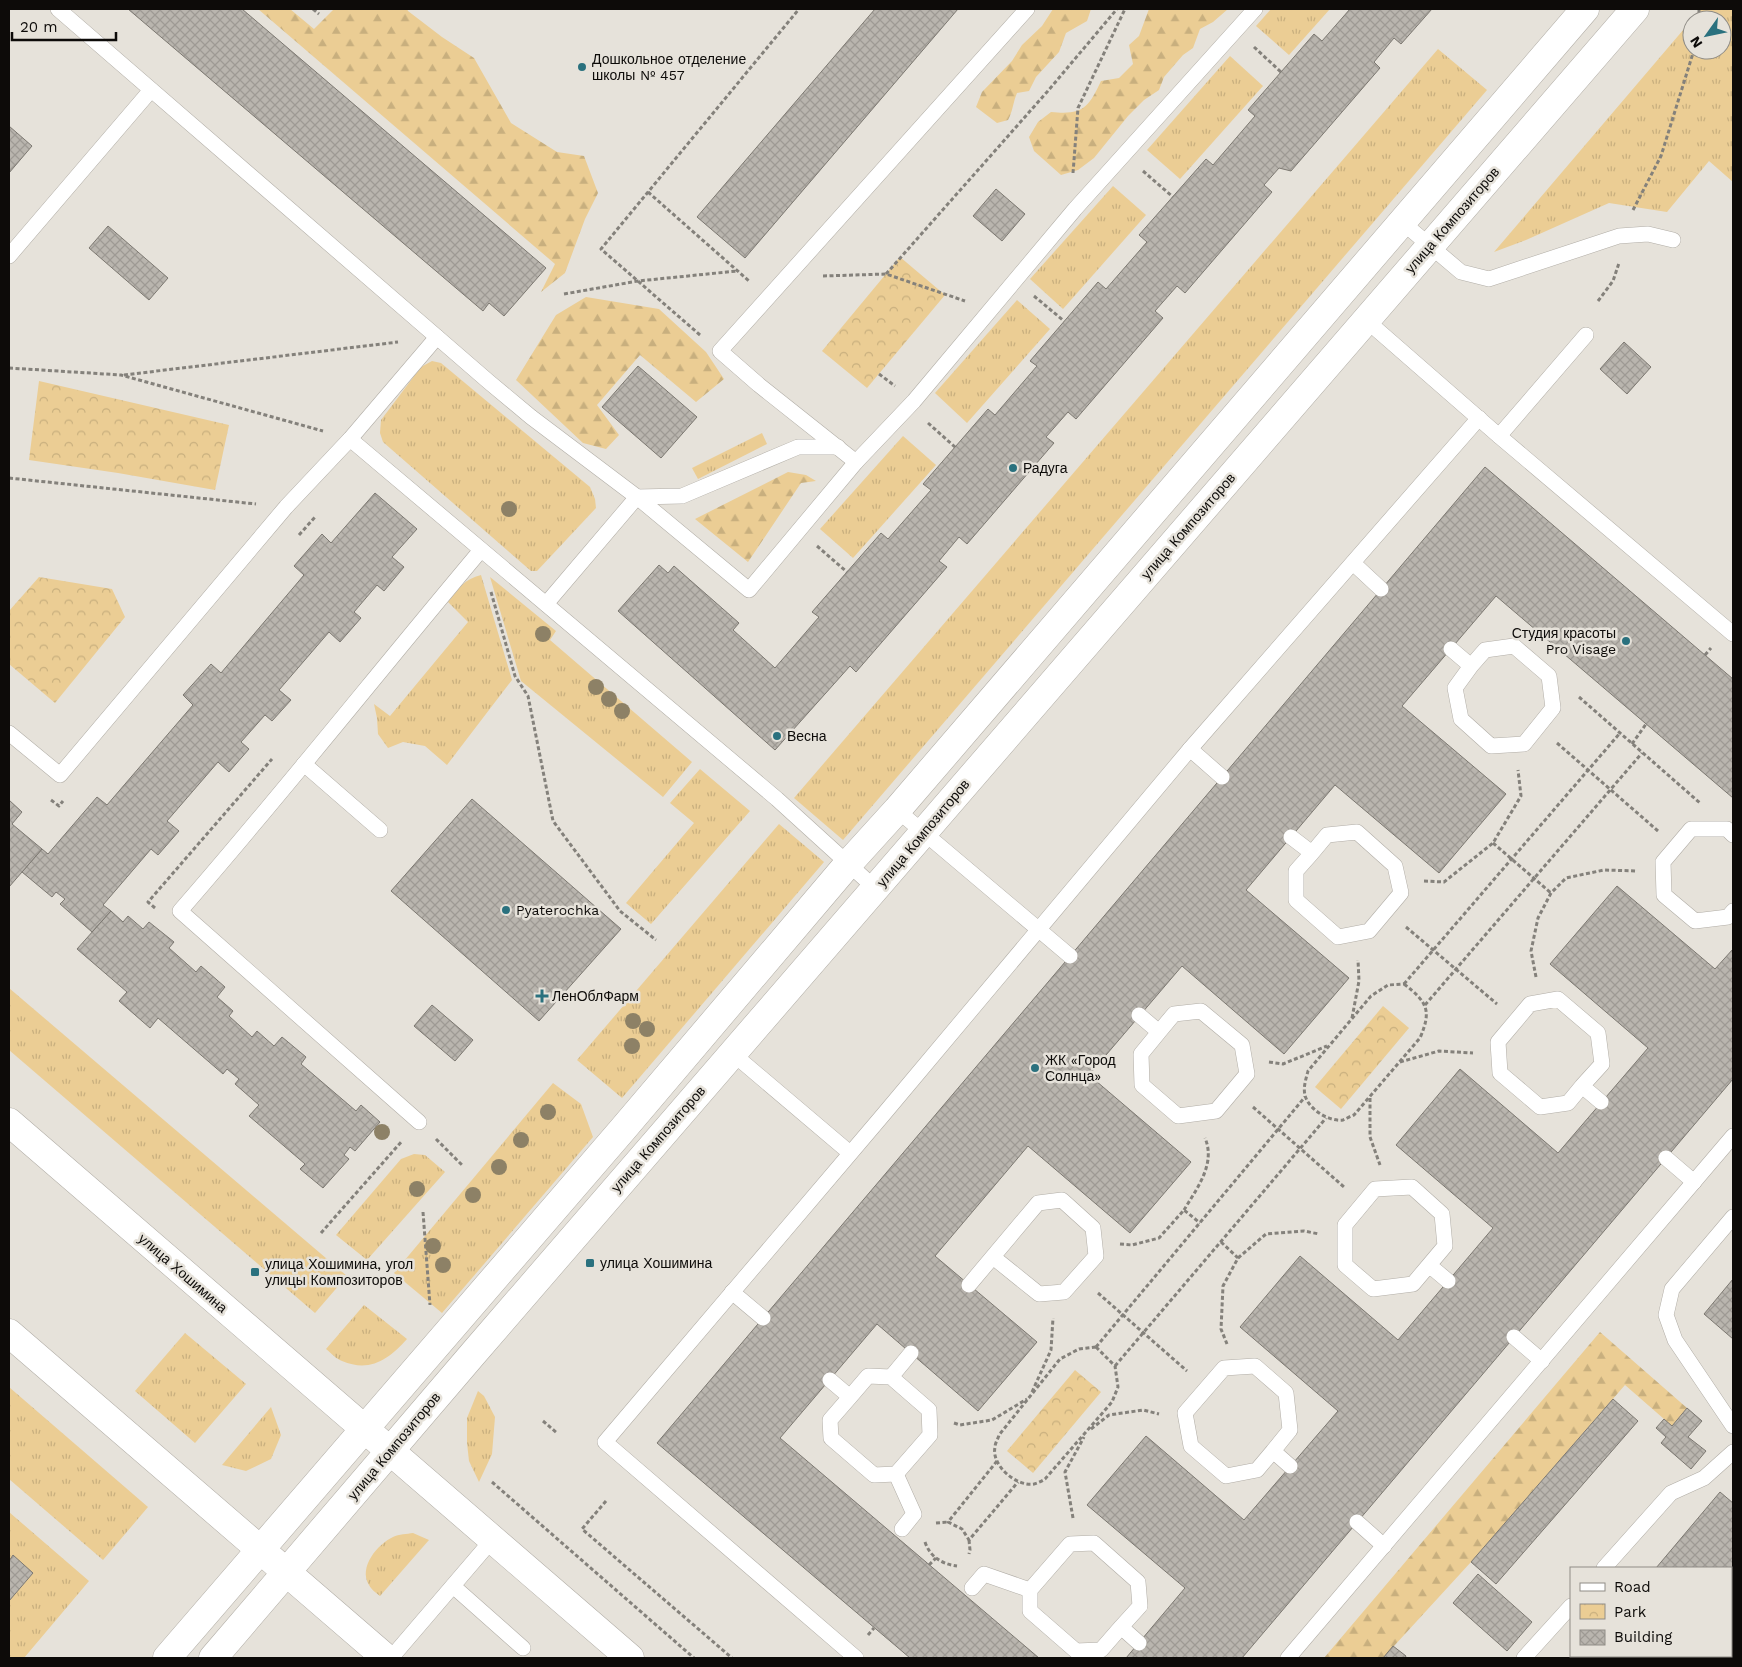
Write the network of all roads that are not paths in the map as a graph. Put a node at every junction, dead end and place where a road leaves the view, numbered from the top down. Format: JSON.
{"nodes":[{"id":1,"x":58,"y":9,"type":"edge"},
{"id":2,"x":1027,"y":9,"type":"edge"},
{"id":3,"x":1585,"y":9,"type":"edge"},
{"id":4,"x":1635,"y":9,"type":"edge"},
{"id":5,"x":1252,"y":10,"type":"edge"},
{"id":6,"x":152,"y":90,"type":"junction"},
{"id":7,"x":1402,"y":222,"type":"junction"},
{"id":8,"x":1673,"y":240,"type":"dead end"},
{"id":9,"x":1431,"y":245,"type":"junction"},
{"id":10,"x":9,"y":256,"type":"edge"},
{"id":11,"x":1366,"y":320,"type":"junction"},
{"id":12,"x":1586,"y":334,"type":"dead end"},
{"id":13,"x":437,"y":337,"type":"junction"},
{"id":14,"x":1479,"y":418,"type":"junction"},
{"id":15,"x":1499,"y":436,"type":"junction"},
{"id":16,"x":350,"y":439,"type":"junction"},
{"id":17,"x":838,"y":447,"type":"junction"},
{"id":18,"x":856,"y":462,"type":"junction"},
{"id":19,"x":637,"y":497,"type":"junction"},
{"id":20,"x":481,"y":550,"type":"junction"},
{"id":21,"x":1353,"y":563,"type":"junction"},
{"id":22,"x":1381,"y":589,"type":"dead end"},
{"id":23,"x":546,"y":604,"type":"junction"},
{"id":24,"x":1733,"y":634,"type":"edge"},
{"id":25,"x":1451,"y":649,"type":"dead end"},
{"id":26,"x":1471,"y":666,"type":"junction"},
{"id":27,"x":9,"y":733,"type":"edge"},
{"id":28,"x":1190,"y":749,"type":"junction"},
{"id":29,"x":304,"y":764,"type":"junction"},
{"id":30,"x":1222,"y":777,"type":"dead end"},
{"id":31,"x":897,"y":810,"type":"junction"},
{"id":32,"x":380,"y":830,"type":"dead end"},
{"id":33,"x":924,"y":832,"type":"junction"},
{"id":34,"x":1733,"y":835,"type":"edge"},
{"id":35,"x":1291,"y":837,"type":"dead end"},
{"id":36,"x":1312,"y":853,"type":"junction"},
{"id":37,"x":848,"y":864,"type":"junction"},
{"id":38,"x":876,"y":889,"type":"junction"},
{"id":39,"x":1733,"y":912,"type":"edge"},
{"id":40,"x":1038,"y":930,"type":"junction"},
{"id":41,"x":1070,"y":956,"type":"dead end"},
{"id":42,"x":1139,"y":1016,"type":"dead end"},
{"id":43,"x":1159,"y":1032,"type":"junction"},
{"id":44,"x":732,"y":1053,"type":"junction"},
{"id":45,"x":1582,"y":1086,"type":"junction"},
{"id":46,"x":1601,"y":1102,"type":"dead end"},
{"id":47,"x":9,"y":1122,"type":"edge"},
{"id":48,"x":419,"y":1122,"type":"road end"},
{"id":49,"x":1733,"y":1136,"type":"edge"},
{"id":50,"x":850,"y":1153,"type":"junction"},
{"id":51,"x":1666,"y":1158,"type":"dead end"},
{"id":52,"x":1694,"y":1182,"type":"junction"},
{"id":53,"x":1733,"y":1217,"type":"edge"},
{"id":54,"x":993,"y":1257,"type":"junction"},
{"id":55,"x":1429,"y":1265,"type":"junction"},
{"id":56,"x":1448,"y":1281,"type":"dead end"},
{"id":57,"x":969,"y":1285,"type":"dead end"},
{"id":58,"x":732,"y":1292,"type":"junction"},
{"id":59,"x":763,"y":1318,"type":"dead end"},
{"id":60,"x":9,"y":1333,"type":"edge"},
{"id":61,"x":1514,"y":1337,"type":"dead end"},
{"id":62,"x":911,"y":1353,"type":"dead end"},
{"id":63,"x":1542,"y":1361,"type":"junction"},
{"id":64,"x":891,"y":1377,"type":"junction"},
{"id":65,"x":830,"y":1380,"type":"dead end"},
{"id":66,"x":850,"y":1397,"type":"junction"},
{"id":67,"x":1733,"y":1426,"type":"edge"},
{"id":68,"x":365,"y":1429,"type":"junction"},
{"id":69,"x":389,"y":1451,"type":"junction"},
{"id":70,"x":1273,"y":1451,"type":"junction"},
{"id":71,"x":1733,"y":1452,"type":"edge"},
{"id":72,"x":1290,"y":1466,"type":"dead end"},
{"id":73,"x":896,"y":1474,"type":"junction"},
{"id":74,"x":1357,"y":1522,"type":"dead end"},
{"id":75,"x":902,"y":1529,"type":"dead end"},
{"id":76,"x":492,"y":1540,"type":"junction"},
{"id":77,"x":1384,"y":1546,"type":"junction"},
{"id":78,"x":260,"y":1549,"type":"junction"},
{"id":79,"x":1605,"y":1567,"type":"edge"},
{"id":80,"x":287,"y":1573,"type":"junction"},
{"id":81,"x":453,"y":1586,"type":"junction"},
{"id":82,"x":972,"y":1588,"type":"dead end"},
{"id":83,"x":1030,"y":1590,"type":"junction"},
{"id":84,"x":1570,"y":1607,"type":"edge"},
{"id":85,"x":1121,"y":1627,"type":"junction"},
{"id":86,"x":1139,"y":1643,"type":"dead end"},
{"id":87,"x":523,"y":1648,"type":"dead end"},
{"id":88,"x":167,"y":1658,"type":"edge"},
{"id":89,"x":213,"y":1658,"type":"edge"},
{"id":90,"x":386,"y":1658,"type":"edge"},
{"id":91,"x":391,"y":1658,"type":"edge"},
{"id":92,"x":630,"y":1658,"type":"edge"},
{"id":93,"x":856,"y":1658,"type":"edge"},
{"id":94,"x":1288,"y":1658,"type":"edge"},
{"id":95,"x":1524,"y":1658,"type":"edge"}],
"edges":[{"from":1,"to":6,"type":"lane"},
{"from":2,"to":17,"type":"lane"},
{"from":3,"to":7,"type":"street"},
{"from":4,"to":9,"type":"street","name":"улица Композиторов"},
{"from":5,"to":18,"type":"lane"},
{"from":6,"to":10,"type":"lane"},
{"from":6,"to":13,"type":"lane"},
{"from":7,"to":9,"type":"lane"},
{"from":7,"to":31,"type":"street"},
{"from":8,"to":9,"type":"lane"},
{"from":9,"to":11,"type":"street","name":"улица Композиторов"},
{"from":11,"to":14,"type":"lane"},
{"from":11,"to":33,"type":"street","name":"улица Композиторов"},
{"from":12,"to":15,"type":"lane"},
{"from":13,"to":16,"type":"lane"},
{"from":13,"to":19,"type":"lane"},
{"from":14,"to":15,"type":"lane"},
{"from":14,"to":21,"type":"lane"},
{"from":15,"to":24,"type":"lane"},
{"from":16,"to":20,"type":"lane"},
{"from":16,"to":27,"type":"lane"},
{"from":17,"to":18,"type":"lane"},
{"from":17,"to":19,"type":"lane"},
{"from":18,"to":19,"type":"lane"},
{"from":19,"to":23,"type":"lane"},
{"from":20,"to":23,"type":"lane"},
{"from":20,"to":29,"type":"lane"},
{"from":21,"to":22,"type":"lane"},
{"from":21,"to":28,"type":"lane"},
{"from":23,"to":37,"type":"lane"},
{"from":25,"to":26,"type":"lane"},
{"from":26,"to":26,"type":"lane"},
{"from":28,"to":30,"type":"lane"},
{"from":28,"to":40,"type":"lane"},
{"from":29,"to":32,"type":"lane"},
{"from":29,"to":48,"type":"lane"},
{"from":31,"to":33,"type":"lane"},
{"from":31,"to":37,"type":"street"},
{"from":33,"to":38,"type":"street","name":"улица Композиторов"},
{"from":33,"to":40,"type":"lane"},
{"from":34,"to":39,"type":"lane"},
{"from":35,"to":36,"type":"lane"},
{"from":36,"to":36,"type":"lane"},
{"from":37,"to":38,"type":"lane"},
{"from":37,"to":68,"type":"street"},
{"from":38,"to":44,"type":"street","name":"улица Композиторов"},
{"from":40,"to":41,"type":"lane"},
{"from":40,"to":50,"type":"lane"},
{"from":42,"to":43,"type":"lane"},
{"from":43,"to":43,"type":"lane"},
{"from":44,"to":50,"type":"lane"},
{"from":44,"to":69,"type":"street","name":"улица Композиторов"},
{"from":45,"to":45,"type":"lane"},
{"from":45,"to":46,"type":"lane"},
{"from":47,"to":68,"type":"street","name":"улица Хошимина"},
{"from":49,"to":52,"type":"lane"},
{"from":50,"to":58,"type":"lane"},
{"from":51,"to":52,"type":"lane"},
{"from":52,"to":63,"type":"lane"},
{"from":53,"to":67,"type":"lane"},
{"from":54,"to":54,"type":"lane"},
{"from":54,"to":57,"type":"lane"},
{"from":55,"to":55,"type":"lane"},
{"from":55,"to":56,"type":"lane"},
{"from":58,"to":59,"type":"lane"},
{"from":58,"to":93,"type":"lane"},
{"from":60,"to":78,"type":"street"},
{"from":61,"to":63,"type":"lane"},
{"from":62,"to":64,"type":"lane"},
{"from":63,"to":77,"type":"lane"},
{"from":64,"to":66,"type":"lane"},
{"from":64,"to":73,"type":"lane"},
{"from":65,"to":66,"type":"lane"},
{"from":66,"to":73,"type":"lane"},
{"from":68,"to":69,"type":"street","name":"улица Хошимина"},
{"from":68,"to":78,"type":"street"},
{"from":69,"to":76,"type":"street","name":"улица Хошимина"},
{"from":69,"to":80,"type":"street","name":"улица Композиторов"},
{"from":70,"to":70,"type":"lane"},
{"from":70,"to":72,"type":"lane"},
{"from":71,"to":79,"type":"lane"},
{"from":73,"to":75,"type":"lane"},
{"from":74,"to":77,"type":"lane"},
{"from":76,"to":81,"type":"lane"},
{"from":76,"to":92,"type":"street","name":"улица Хошимина"},
{"from":77,"to":94,"type":"lane"},
{"from":78,"to":80,"type":"street"},
{"from":78,"to":88,"type":"street"},
{"from":80,"to":89,"type":"street","name":"улица Композиторов"},
{"from":80,"to":90,"type":"street"},
{"from":81,"to":87,"type":"lane"},
{"from":81,"to":91,"type":"lane"},
{"from":82,"to":83,"type":"lane"},
{"from":83,"to":85,"type":"lane"},
{"from":83,"to":85,"type":"lane"},
{"from":84,"to":95,"type":"lane"},
{"from":85,"to":86,"type":"lane"}]}
